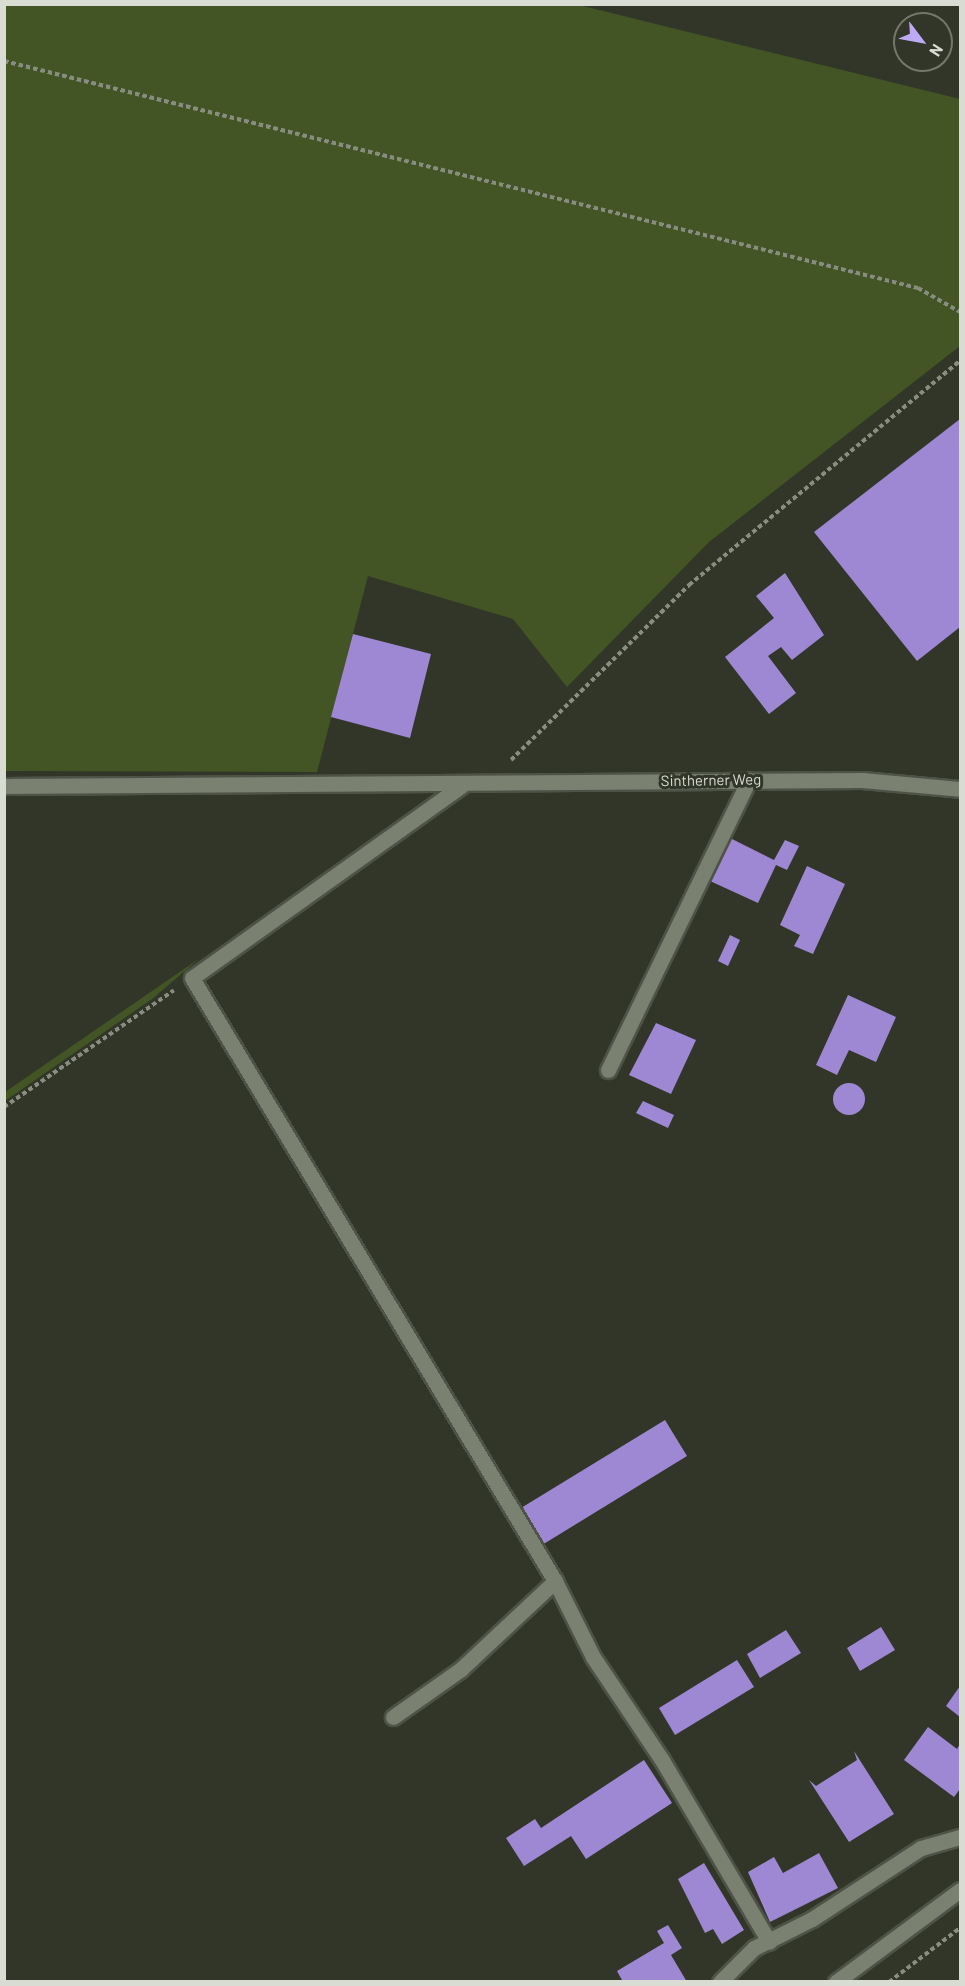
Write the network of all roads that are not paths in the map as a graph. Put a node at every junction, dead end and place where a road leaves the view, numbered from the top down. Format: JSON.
{"nodes":[{"id":1,"x":749,"y":780,"type":"junction"},
{"id":2,"x":4,"y":786,"type":"edge"},
{"id":3,"x":461,"y":786,"type":"junction"},
{"id":4,"x":960,"y":789,"type":"edge"},
{"id":5,"x":608,"y":1070,"type":"dead end"},
{"id":6,"x":555,"y":1581,"type":"junction"},
{"id":7,"x":393,"y":1717,"type":"dead end"},
{"id":8,"x":960,"y":1827,"type":"edge"},
{"id":9,"x":960,"y":1836,"type":"edge"},
{"id":10,"x":960,"y":1890,"type":"edge"},
{"id":11,"x":769,"y":1942,"type":"junction"},
{"id":12,"x":720,"y":1982,"type":"edge"},
{"id":13,"x":837,"y":1982,"type":"edge"}],
"edges":[{"from":1,"to":3,"type":"street","name":"Sintherner Weg"},
{"from":1,"to":4,"type":"street","name":"Sintherner Weg"},
{"from":1,"to":5,"type":"street"},
{"from":2,"to":3,"type":"street","name":"Sintherner Weg"},
{"from":3,"to":6,"type":"street"},
{"from":6,"to":7,"type":"street"},
{"from":6,"to":11,"type":"street"},
{"from":8,"to":9,"type":"street"},
{"from":9,"to":11,"type":"street"},
{"from":10,"to":13,"type":"street"},
{"from":11,"to":12,"type":"street"}]}
